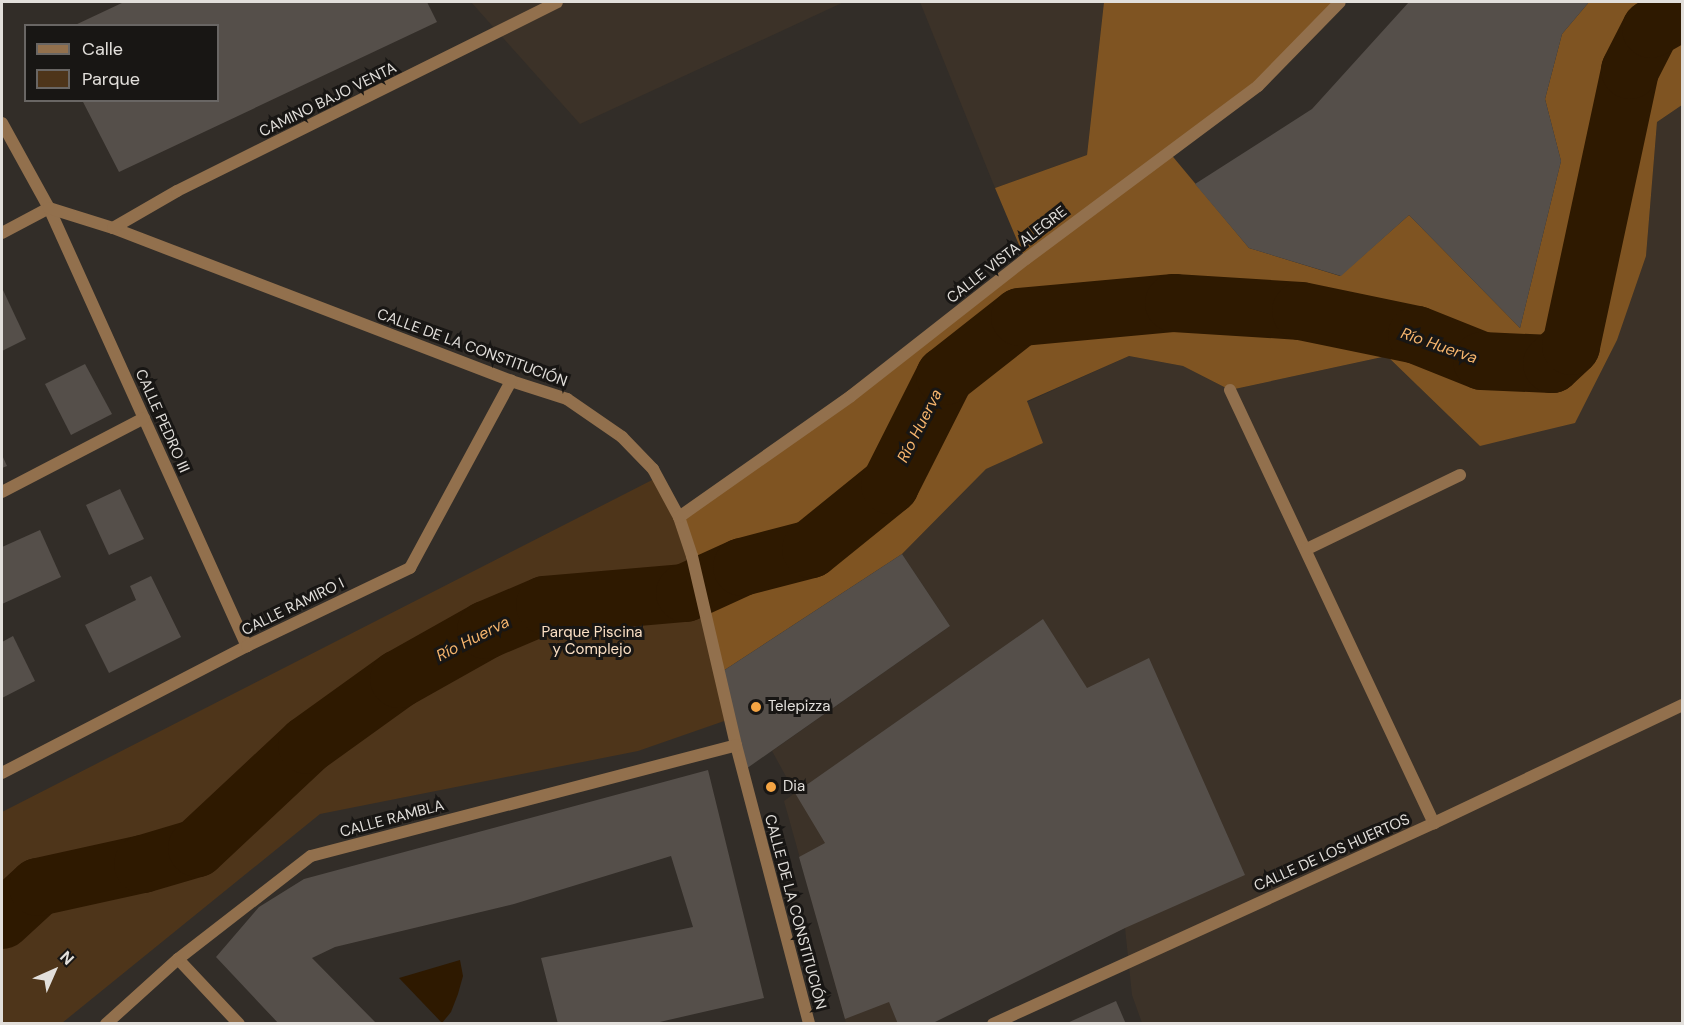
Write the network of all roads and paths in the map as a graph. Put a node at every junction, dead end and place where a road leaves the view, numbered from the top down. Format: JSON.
{"nodes":[{"id":1,"x":557,"y":2,"type":"edge"},
{"id":2,"x":1340,"y":2,"type":"edge"},
{"id":3,"x":2,"y":123,"type":"edge"},
{"id":4,"x":49,"y":208,"type":"junction"},
{"id":5,"x":113,"y":228,"type":"junction"},
{"id":6,"x":2,"y":233,"type":"edge"},
{"id":7,"x":511,"y":381,"type":"junction"},
{"id":8,"x":1230,"y":390,"type":"dead end"},
{"id":9,"x":144,"y":418,"type":"junction"},
{"id":10,"x":1460,"y":475,"type":"dead end"},
{"id":11,"x":2,"y":492,"type":"edge"},
{"id":12,"x":679,"y":517,"type":"junction"},
{"id":13,"x":1307,"y":549,"type":"junction"},
{"id":14,"x":247,"y":646,"type":"junction"},
{"id":15,"x":1683,"y":705,"type":"edge"},
{"id":16,"x":736,"y":745,"type":"junction"},
{"id":17,"x":2,"y":773,"type":"edge"},
{"id":18,"x":1434,"y":823,"type":"junction"},
{"id":19,"x":178,"y":959,"type":"junction"},
{"id":20,"x":106,"y":1023,"type":"edge"},
{"id":21,"x":239,"y":1023,"type":"edge"},
{"id":22,"x":809,"y":1023,"type":"edge"},
{"id":23,"x":993,"y":1023,"type":"edge"}],
"edges":[{"from":1,"to":5,"type":"street","name":"CAMINO BAJO VENTA"},
{"from":2,"to":12,"type":"street","name":"CALLE VISTA ALEGRE"},
{"from":3,"to":4,"type":"street"},
{"from":4,"to":5,"type":"street","name":"CALLE DE LA CONSTITUCIÓN"},
{"from":4,"to":6,"type":"street"},
{"from":4,"to":9,"type":"street","name":"CALLE PEDRO III"},
{"from":5,"to":7,"type":"street","name":"CALLE DE LA CONSTITUCIÓN"},
{"from":7,"to":12,"type":"street","name":"CALLE DE LA CONSTITUCIÓN"},
{"from":7,"to":14,"type":"street","name":"CALLE RAMIRO I"},
{"from":8,"to":13,"type":"street"},
{"from":9,"to":11,"type":"street"},
{"from":9,"to":14,"type":"street","name":"CALLE PEDRO III"},
{"from":10,"to":13,"type":"street"},
{"from":12,"to":16,"type":"street","name":"CALLE DE LA CONSTITUCIÓN"},
{"from":13,"to":18,"type":"street"},
{"from":14,"to":17,"type":"street","name":"CALLE RAMIRO I"},
{"from":15,"to":18,"type":"street","name":"CALLE DE LOS HUERTOS"},
{"from":16,"to":19,"type":"street","name":"CALLE RAMBLA"},
{"from":16,"to":22,"type":"street","name":"CALLE DE LA CONSTITUCIÓN"},
{"from":18,"to":23,"type":"street","name":"CALLE DE LOS HUERTOS"},
{"from":19,"to":20,"type":"street","name":"CALLE RAMBLA"},
{"from":19,"to":21,"type":"street"}]}
